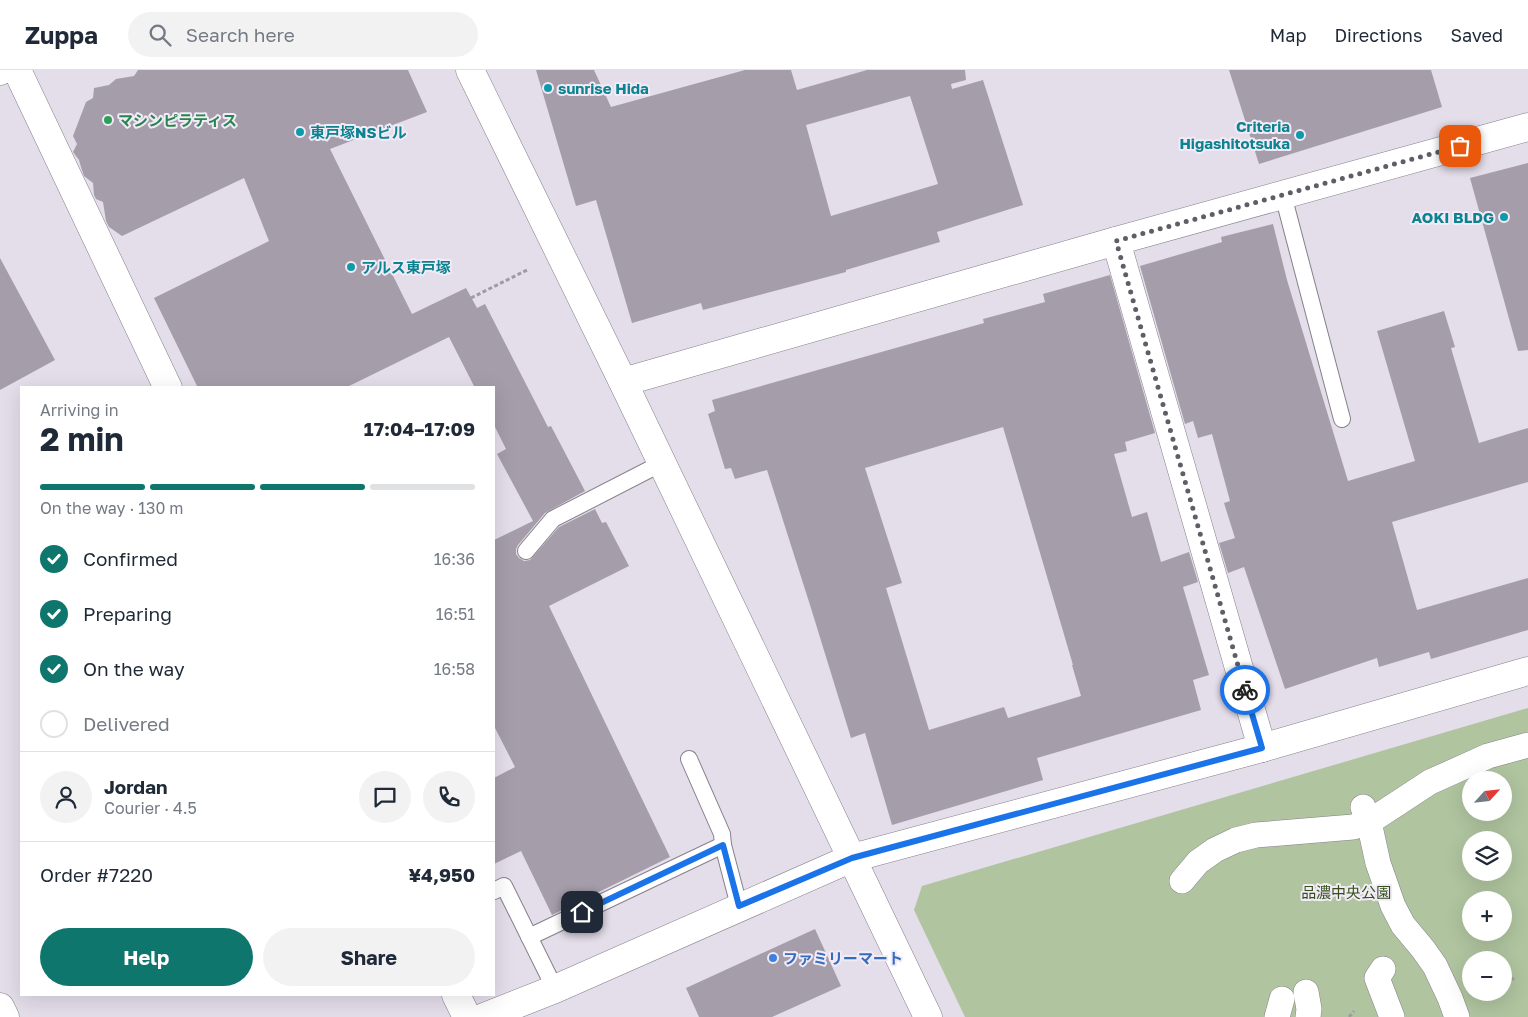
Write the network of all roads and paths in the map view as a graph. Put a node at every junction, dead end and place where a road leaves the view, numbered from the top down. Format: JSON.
{"nodes":[{"id":1,"x":17,"y":70,"type":"edge"},
{"id":2,"x":470,"y":70,"type":"edge"},
{"id":3,"x":1528,"y":127,"type":"edge"},
{"id":4,"x":1282,"y":195,"type":"junction"},
{"id":5,"x":1116,"y":241,"type":"junction"},
{"id":6,"x":560,"y":254,"type":"junction"},
{"id":7,"x":471,"y":298,"type":"dead end"},
{"id":8,"x":623,"y":382,"type":"junction"},
{"id":9,"x":167,"y":386,"type":"edge"},
{"id":10,"x":1342,"y":419,"type":"dead end"},
{"id":11,"x":662,"y":463,"type":"junction"},
{"id":12,"x":526,"y":551,"type":"dead end"},
{"id":13,"x":1528,"y":672,"type":"edge"},
{"id":14,"x":1528,"y":745,"type":"edge"},
{"id":15,"x":1262,"y":748,"type":"junction"},
{"id":16,"x":689,"y":759,"type":"dead end"},
{"id":17,"x":1366,"y":814,"type":"junction"},
{"id":18,"x":723,"y":845,"type":"junction"},
{"id":19,"x":852,"y":858,"type":"junction"},
{"id":20,"x":1182,"y":881,"type":"dead end"},
{"id":21,"x":495,"y":890,"type":"edge"},
{"id":22,"x":739,"y":906,"type":"junction"},
{"id":23,"x":529,"y":937,"type":"junction"},
{"id":24,"x":1383,"y":969,"type":"dead end"},
{"id":25,"x":1516,"y":978,"type":"dead end"},
{"id":26,"x":1512,"y":979,"type":"edge"},
{"id":27,"x":555,"y":989,"type":"junction"},
{"id":28,"x":1306,"y":992,"type":"dead end"},
{"id":29,"x":456,"y":996,"type":"edge"},
{"id":30,"x":1452,"y":1002,"type":"edge"},
{"id":31,"x":0,"y":1007,"type":"edge"},
{"id":32,"x":1397,"y":1016,"type":"edge"},
{"id":33,"x":5,"y":1017,"type":"edge"},
{"id":34,"x":467,"y":1017,"type":"edge"},
{"id":35,"x":484,"y":1017,"type":"edge"},
{"id":36,"x":928,"y":1017,"type":"edge"},
{"id":37,"x":1308,"y":1017,"type":"edge"}],
"edges":[{"from":1,"to":9,"type":"street"},
{"from":2,"to":6,"type":"street"},
{"from":3,"to":4,"type":"street"},
{"from":4,"to":5,"type":"street"},
{"from":4,"to":10,"type":"lane"},
{"from":5,"to":8,"type":"street"},
{"from":5,"to":15,"type":"street"},
{"from":6,"to":7,"type":"path"},
{"from":6,"to":8,"type":"street"},
{"from":8,"to":11,"type":"street"},
{"from":11,"to":12,"type":"lane"},
{"from":11,"to":19,"type":"street"},
{"from":13,"to":15,"type":"street"},
{"from":14,"to":17,"type":"street"},
{"from":15,"to":19,"type":"street"},
{"from":16,"to":18,"type":"lane"},
{"from":17,"to":20,"type":"street"},
{"from":17,"to":30,"type":"street"},
{"from":18,"to":22,"type":"lane"},
{"from":18,"to":23,"type":"lane"},
{"from":19,"to":22,"type":"street"},
{"from":19,"to":36,"type":"street"},
{"from":21,"to":23,"type":"lane"},
{"from":22,"to":27,"type":"street"},
{"from":23,"to":27,"type":"lane"},
{"from":24,"to":32,"type":"street"},
{"from":25,"to":26,"type":"path"},
{"from":27,"to":35,"type":"street"},
{"from":28,"to":37,"type":"street"},
{"from":29,"to":34,"type":"street"},
{"from":31,"to":33,"type":"street"}]}
